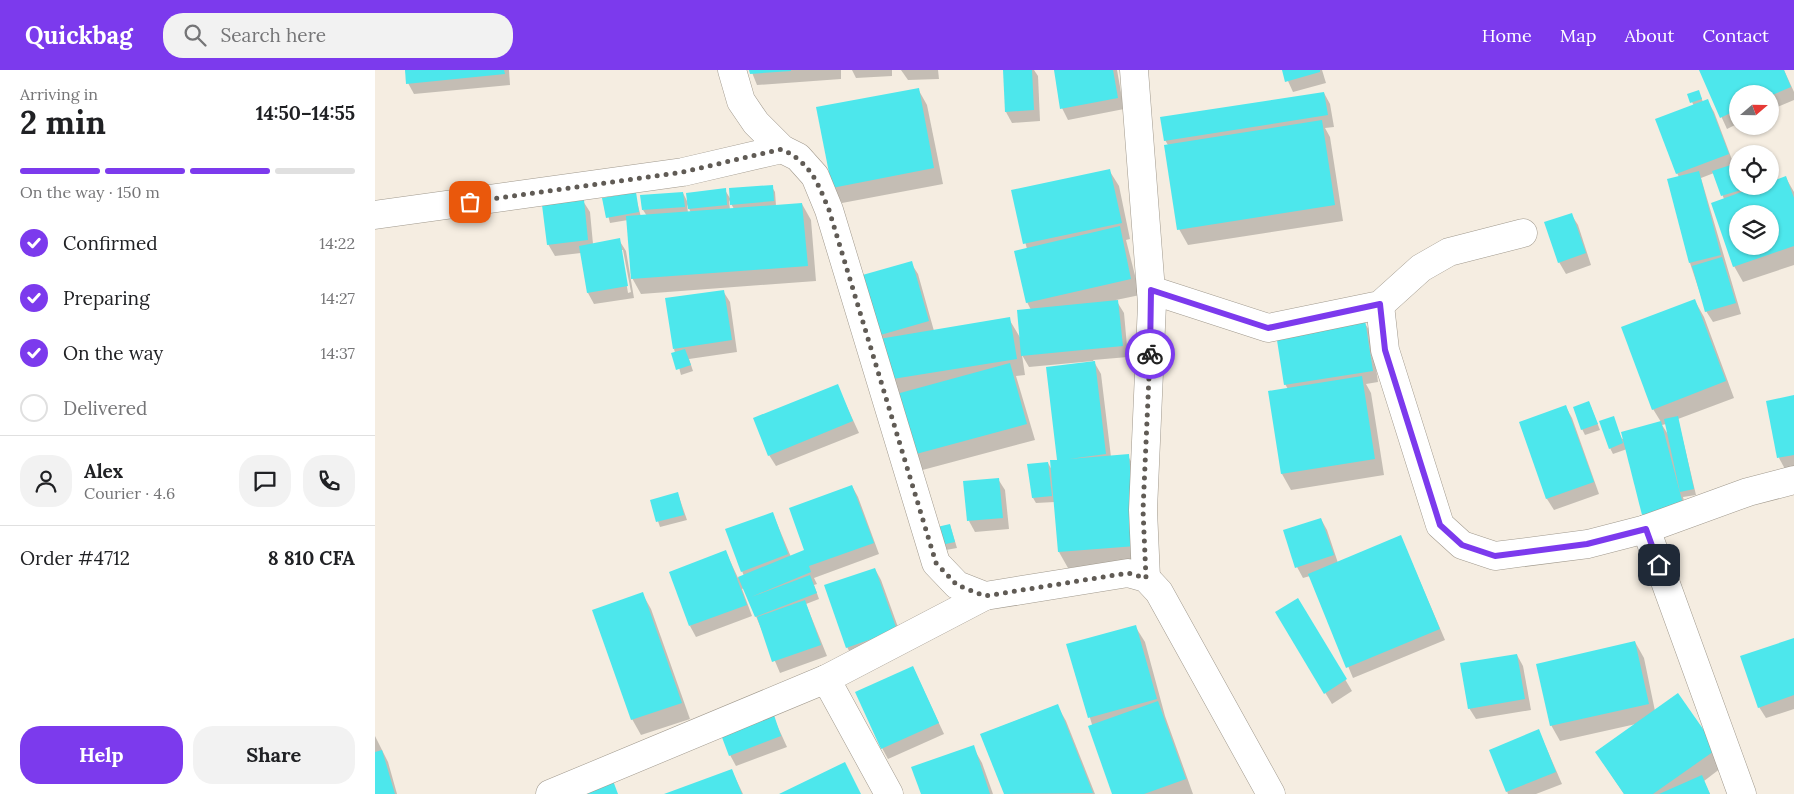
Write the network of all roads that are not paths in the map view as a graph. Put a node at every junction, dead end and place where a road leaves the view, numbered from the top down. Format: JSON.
{"nodes":[{"id":1,"x":732,"y":70,"type":"edge"},
{"id":2,"x":1134,"y":70,"type":"edge"},
{"id":3,"x":782,"y":149,"type":"junction"},
{"id":4,"x":375,"y":215,"type":"edge"},
{"id":5,"x":1523,"y":233,"type":"dead end"},
{"id":6,"x":1151,"y":290,"type":"junction"},
{"id":7,"x":1380,"y":304,"type":"junction"},
{"id":8,"x":1794,"y":480,"type":"edge"},
{"id":9,"x":1646,"y":529,"type":"junction"},
{"id":10,"x":1146,"y":578,"type":"junction"},
{"id":11,"x":985,"y":596,"type":"junction"},
{"id":12,"x":827,"y":679,"type":"junction"},
{"id":13,"x":550,"y":794,"type":"edge"},
{"id":14,"x":889,"y":794,"type":"edge"},
{"id":15,"x":1271,"y":794,"type":"edge"},
{"id":16,"x":1742,"y":794,"type":"edge"}],
"edges":[{"from":1,"to":3,"type":"street"},
{"from":2,"to":6,"type":"street"},
{"from":3,"to":4,"type":"street"},
{"from":3,"to":11,"type":"street"},
{"from":5,"to":7,"type":"street"},
{"from":6,"to":7,"type":"street"},
{"from":6,"to":10,"type":"street"},
{"from":7,"to":9,"type":"street"},
{"from":8,"to":9,"type":"street"},
{"from":9,"to":16,"type":"street"},
{"from":10,"to":11,"type":"street"},
{"from":10,"to":15,"type":"street"},
{"from":11,"to":12,"type":"street"},
{"from":12,"to":13,"type":"street"},
{"from":12,"to":14,"type":"street"}]}
